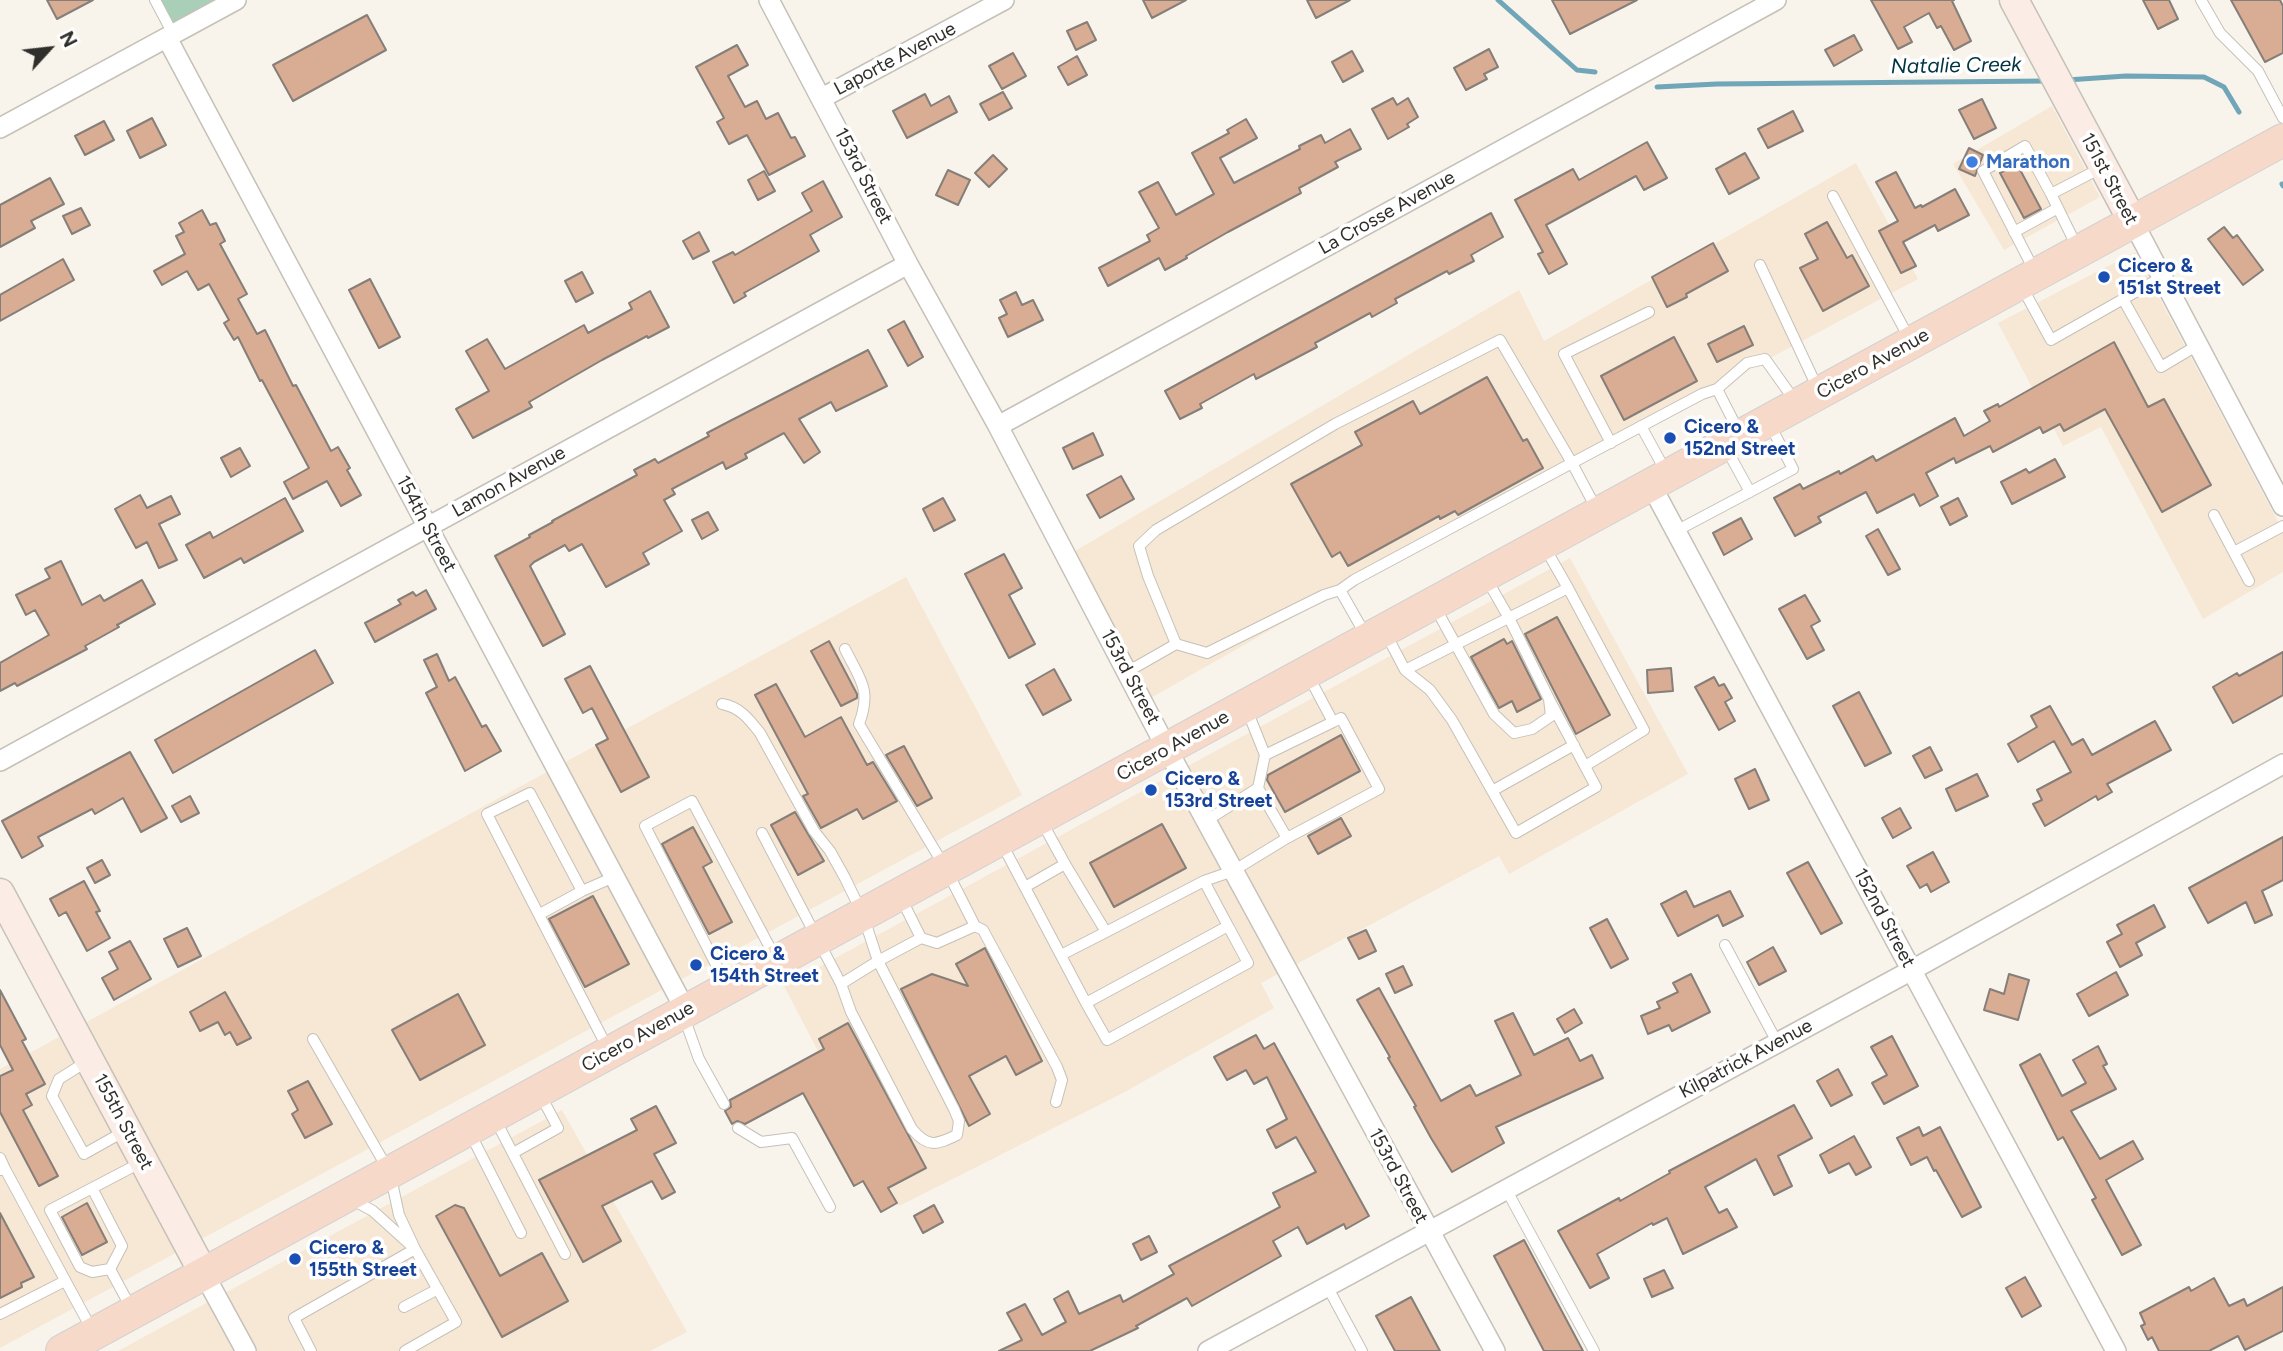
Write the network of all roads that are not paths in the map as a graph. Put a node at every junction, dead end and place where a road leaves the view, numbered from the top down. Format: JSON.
{"nodes":[{"id":1,"x":155,"y":0,"type":"edge"},
{"id":2,"x":236,"y":0,"type":"edge"},
{"id":3,"x":769,"y":0,"type":"edge"},
{"id":4,"x":1004,"y":0,"type":"edge"},
{"id":5,"x":1776,"y":0,"type":"edge"},
{"id":6,"x":2014,"y":0,"type":"edge"},
{"id":7,"x":2202,"y":0,"type":"edge"},
{"id":8,"x":170,"y":36,"type":"junction"},
{"id":9,"x":822,"y":98,"type":"junction"},
{"id":10,"x":2283,"y":118,"type":"edge"},
{"id":11,"x":0,"y":128,"type":"edge"},
{"id":12,"x":2283,"y":140,"type":"edge"},
{"id":13,"x":2103,"y":167,"type":"junction"},
{"id":14,"x":2051,"y":194,"type":"junction"},
{"id":15,"x":1833,"y":196,"type":"dead end"},
{"id":16,"x":2058,"y":208,"type":"junction"},
{"id":17,"x":2133,"y":222,"type":"junction"},
{"id":18,"x":2014,"y":232,"type":"junction"},
{"id":19,"x":2079,"y":251,"type":"junction"},
{"id":20,"x":908,"y":264,"type":"junction"},
{"id":21,"x":1759,"y":265,"type":"dead end"},
{"id":22,"x":2162,"y":277,"type":"junction"},
{"id":23,"x":2028,"y":279,"type":"junction"},
{"id":24,"x":2123,"y":299,"type":"junction"},
{"id":25,"x":1649,"y":312,"type":"dead end"},
{"id":26,"x":1912,"y":343,"type":"junction"},
{"id":27,"x":2198,"y":345,"type":"junction"},
{"id":28,"x":1717,"y":389,"type":"junction"},
{"id":29,"x":1809,"y":399,"type":"junction"},
{"id":30,"x":1768,"y":421,"type":"junction"},
{"id":31,"x":998,"y":426,"type":"junction"},
{"id":32,"x":1641,"y":426,"type":"junction"},
{"id":33,"x":1732,"y":440,"type":"junction"},
{"id":34,"x":1611,"y":443,"type":"junction"},
{"id":35,"x":1573,"y":463,"type":"junction"},
{"id":36,"x":1660,"y":480,"type":"junction"},
{"id":37,"x":1750,"y":492,"type":"junction"},
{"id":38,"x":2283,"y":506,"type":"edge"},
{"id":39,"x":1599,"y":513,"type":"junction"},
{"id":40,"x":2214,"y":515,"type":"dead end"},
{"id":41,"x":2283,"y":526,"type":"edge"},
{"id":42,"x":428,"y":527,"type":"junction"},
{"id":43,"x":1676,"y":531,"type":"junction"},
{"id":44,"x":1543,"y":544,"type":"junction"},
{"id":45,"x":2234,"y":552,"type":"junction"},
{"id":46,"x":1484,"y":576,"type":"junction"},
{"id":47,"x":2249,"y":581,"type":"dead end"},
{"id":48,"x":1568,"y":588,"type":"junction"},
{"id":49,"x":1340,"y":590,"type":"junction"},
{"id":50,"x":1433,"y":604,"type":"junction"},
{"id":51,"x":1509,"y":618,"type":"junction"},
{"id":52,"x":1376,"y":635,"type":"junction"},
{"id":53,"x":1177,"y":644,"type":"junction"},
{"id":54,"x":1456,"y":644,"type":"junction"},
{"id":55,"x":845,"y":649,"type":"dead end"},
{"id":56,"x":1405,"y":670,"type":"junction"},
{"id":57,"x":1127,"y":672,"type":"junction"},
{"id":58,"x":1306,"y":673,"type":"junction"},
{"id":59,"x":1549,"y":699,"type":"junction"},
{"id":60,"x":722,"y":704,"type":"dead end"},
{"id":61,"x":1246,"y":706,"type":"junction"},
{"id":62,"x":1333,"y":722,"type":"junction"},
{"id":63,"x":1574,"y":745,"type":"junction"},
{"id":64,"x":1167,"y":748,"type":"junction"},
{"id":65,"x":1265,"y":755,"type":"junction"},
{"id":66,"x":0,"y":761,"type":"edge"},
{"id":67,"x":2283,"y":764,"type":"edge"},
{"id":68,"x":1585,"y":766,"type":"junction"},
{"id":69,"x":1258,"y":789,"type":"junction"},
{"id":70,"x":1492,"y":791,"type":"junction"},
{"id":71,"x":1040,"y":818,"type":"junction"},
{"id":72,"x":1206,"y":821,"type":"junction"},
{"id":73,"x":762,"y":833,"type":"dead end"},
{"id":74,"x":1287,"y":838,"type":"junction"},
{"id":75,"x":1000,"y":840,"type":"junction"},
{"id":76,"x":1065,"y":864,"type":"junction"},
{"id":77,"x":946,"y":869,"type":"junction"},
{"id":78,"x":1233,"y":871,"type":"junction"},
{"id":79,"x":614,"y":877,"type":"junction"},
{"id":80,"x":1203,"y":881,"type":"junction"},
{"id":81,"x":1025,"y":887,"type":"junction"},
{"id":82,"x":582,"y":891,"type":"junction"},
{"id":83,"x":0,"y":893,"type":"edge"},
{"id":84,"x":899,"y":895,"type":"junction"},
{"id":85,"x":540,"y":914,"type":"junction"},
{"id":86,"x":863,"y":915,"type":"junction"},
{"id":87,"x":975,"y":926,"type":"junction"},
{"id":88,"x":1227,"y":926,"type":"junction"},
{"id":89,"x":1106,"y":932,"type":"junction"},
{"id":90,"x":921,"y":938,"type":"junction"},
{"id":91,"x":818,"y":939,"type":"junction"},
{"id":92,"x":1725,"y":945,"type":"dead end"},
{"id":93,"x":1061,"y":955,"type":"junction"},
{"id":94,"x":777,"y":961,"type":"junction"},
{"id":95,"x":878,"y":961,"type":"junction"},
{"id":96,"x":1912,"y":970,"type":"junction"},
{"id":97,"x":841,"y":984,"type":"junction"},
{"id":98,"x":728,"y":988,"type":"junction"},
{"id":99,"x":1086,"y":1003,"type":"junction"},
{"id":100,"x":684,"y":1012,"type":"junction"},
{"id":101,"x":313,"y":1039,"type":"dead end"},
{"id":102,"x":1777,"y":1042,"type":"junction"},
{"id":103,"x":610,"y":1052,"type":"junction"},
{"id":104,"x":90,"y":1060,"type":"junction"},
{"id":105,"x":538,"y":1091,"type":"junction"},
{"id":106,"x":1056,"y":1102,"type":"dead end"},
{"id":107,"x":724,"y":1104,"type":"dead end"},
{"id":108,"x":481,"y":1123,"type":"junction"},
{"id":109,"x":738,"y":1128,"type":"dead end"},
{"id":110,"x":127,"y":1130,"type":"junction"},
{"id":111,"x":513,"y":1153,"type":"junction"},
{"id":112,"x":0,"y":1158,"type":"edge"},
{"id":113,"x":144,"y":1162,"type":"junction"},
{"id":114,"x":2,"y":1170,"type":"edge"},
{"id":115,"x":390,"y":1173,"type":"junction"},
{"id":116,"x":92,"y":1188,"type":"junction"},
{"id":117,"x":1506,"y":1189,"type":"junction"},
{"id":118,"x":346,"y":1196,"type":"junction"},
{"id":119,"x":830,"y":1207,"type":"dead end"},
{"id":120,"x":1428,"y":1231,"type":"junction"},
{"id":121,"x":521,"y":1233,"type":"dead end"},
{"id":122,"x":415,"y":1249,"type":"junction"},
{"id":123,"x":565,"y":1254,"type":"dead end"},
{"id":124,"x":110,"y":1269,"type":"junction"},
{"id":125,"x":204,"y":1273,"type":"junction"},
{"id":126,"x":65,"y":1281,"type":"junction"},
{"id":127,"x":1327,"y":1286,"type":"junction"},
{"id":128,"x":438,"y":1289,"type":"junction"},
{"id":129,"x":404,"y":1307,"type":"dead end"},
{"id":130,"x":133,"y":1312,"type":"junction"},
{"id":131,"x":0,"y":1314,"type":"edge"},
{"id":132,"x":84,"y":1342,"type":"edge"},
{"id":133,"x":246,"y":1351,"type":"edge"},
{"id":134,"x":311,"y":1351,"type":"edge"},
{"id":135,"x":405,"y":1351,"type":"edge"},
{"id":136,"x":1209,"y":1351,"type":"edge"},
{"id":137,"x":1362,"y":1351,"type":"edge"},
{"id":138,"x":1495,"y":1351,"type":"edge"},
{"id":139,"x":1594,"y":1351,"type":"edge"},
{"id":140,"x":2116,"y":1351,"type":"edge"}],
"edges":[{"from":1,"to":8,"type":"lane"},
{"from":2,"to":8,"type":"street"},
{"from":3,"to":9,"type":"street","name":"153rd Street"},
{"from":4,"to":9,"type":"street","name":"Laporte Avenue"},
{"from":5,"to":31,"type":"street","name":"La Crosse Avenue"},
{"from":6,"to":13,"type":"street","name":"151st Street"},
{"from":7,"to":10,"type":"lane"},
{"from":8,"to":11,"type":"street"},
{"from":8,"to":42,"type":"street","name":"154th Street"},
{"from":9,"to":20,"type":"street","name":"153rd Street"},
{"from":12,"to":17,"type":"main road","name":"Cicero Avenue"},
{"from":13,"to":14,"type":"lane"},
{"from":13,"to":17,"type":"street","name":"151st Street"},
{"from":14,"to":16,"type":"lane"},
{"from":14,"to":18,"type":"lane"},
{"from":15,"to":26,"type":"lane"},
{"from":16,"to":18,"type":"lane"},
{"from":16,"to":19,"type":"lane"},
{"from":17,"to":19,"type":"main road","name":"Cicero Avenue"},
{"from":17,"to":22,"type":"street","name":"151st Street"},
{"from":18,"to":23,"type":"lane"},
{"from":19,"to":23,"type":"main road","name":"Cicero Avenue"},
{"from":20,"to":31,"type":"street","name":"153rd Street"},
{"from":20,"to":42,"type":"street","name":"Lamon Avenue"},
{"from":21,"to":29,"type":"lane"},
{"from":22,"to":24,"type":"lane"},
{"from":22,"to":27,"type":"street","name":"151st Street"},
{"from":23,"to":24,"type":"lane"},
{"from":23,"to":26,"type":"main road","name":"Cicero Avenue"},
{"from":24,"to":27,"type":"lane"},
{"from":25,"to":34,"type":"lane"},
{"from":26,"to":29,"type":"main road","name":"Cicero Avenue"},
{"from":27,"to":38,"type":"street","name":"151st Street"},
{"from":28,"to":29,"type":"lane"},
{"from":28,"to":32,"type":"lane"},
{"from":28,"to":33,"type":"lane"},
{"from":29,"to":30,"type":"main road","name":"Cicero Avenue"},
{"from":30,"to":33,"type":"main road","name":"Cicero Avenue"},
{"from":30,"to":37,"type":"lane"},
{"from":31,"to":57,"type":"street","name":"153rd Street"},
{"from":32,"to":34,"type":"lane"},
{"from":32,"to":36,"type":"lane"},
{"from":33,"to":36,"type":"main road","name":"Cicero Avenue"},
{"from":33,"to":37,"type":"lane"},
{"from":34,"to":35,"type":"lane"},
{"from":35,"to":39,"type":"lane"},
{"from":35,"to":49,"type":"lane"},
{"from":35,"to":53,"type":"lane"},
{"from":36,"to":39,"type":"main road","name":"Cicero Avenue"},
{"from":36,"to":43,"type":"street","name":"152nd Street"},
{"from":37,"to":43,"type":"lane"},
{"from":39,"to":44,"type":"main road","name":"Cicero Avenue"},
{"from":40,"to":45,"type":"lane"},
{"from":41,"to":45,"type":"lane"},
{"from":42,"to":66,"type":"street","name":"Lamon Avenue"},
{"from":42,"to":79,"type":"street","name":"154th Street"},
{"from":43,"to":96,"type":"street","name":"152nd Street"},
{"from":44,"to":46,"type":"main road","name":"Cicero Avenue"},
{"from":44,"to":48,"type":"lane"},
{"from":45,"to":47,"type":"lane"},
{"from":46,"to":50,"type":"main road","name":"Cicero Avenue"},
{"from":46,"to":51,"type":"lane"},
{"from":48,"to":51,"type":"lane"},
{"from":48,"to":68,"type":"lane"},
{"from":49,"to":52,"type":"lane"},
{"from":49,"to":53,"type":"lane"},
{"from":50,"to":52,"type":"main road","name":"Cicero Avenue"},
{"from":50,"to":54,"type":"lane"},
{"from":51,"to":54,"type":"lane"},
{"from":51,"to":59,"type":"lane"},
{"from":52,"to":56,"type":"lane"},
{"from":52,"to":58,"type":"main road","name":"Cicero Avenue"},
{"from":53,"to":57,"type":"lane"},
{"from":54,"to":56,"type":"lane"},
{"from":54,"to":59,"type":"lane"},
{"from":55,"to":77,"type":"lane"},
{"from":56,"to":70,"type":"lane"},
{"from":57,"to":64,"type":"street","name":"153rd Street"},
{"from":58,"to":61,"type":"main road","name":"Cicero Avenue"},
{"from":58,"to":62,"type":"lane"},
{"from":59,"to":63,"type":"lane"},
{"from":60,"to":86,"type":"lane"},
{"from":61,"to":64,"type":"main road","name":"Cicero Avenue"},
{"from":61,"to":65,"type":"lane"},
{"from":62,"to":65,"type":"lane"},
{"from":62,"to":74,"type":"lane"},
{"from":63,"to":68,"type":"lane"},
{"from":63,"to":70,"type":"lane"},
{"from":64,"to":71,"type":"main road","name":"Cicero Avenue"},
{"from":64,"to":72,"type":"street","name":"153rd Street"},
{"from":65,"to":69,"type":"lane"},
{"from":67,"to":96,"type":"street","name":"Kilpatrick Avenue"},
{"from":68,"to":70,"type":"lane"},
{"from":69,"to":72,"type":"lane"},
{"from":69,"to":74,"type":"lane"},
{"from":71,"to":75,"type":"main road","name":"Cicero Avenue"},
{"from":71,"to":76,"type":"lane"},
{"from":72,"to":78,"type":"street","name":"153rd Street"},
{"from":73,"to":91,"type":"lane"},
{"from":74,"to":78,"type":"lane"},
{"from":75,"to":77,"type":"main road","name":"Cicero Avenue"},
{"from":75,"to":81,"type":"lane"},
{"from":76,"to":81,"type":"lane"},
{"from":76,"to":89,"type":"lane"},
{"from":77,"to":84,"type":"main road","name":"Cicero Avenue"},
{"from":77,"to":87,"type":"lane"},
{"from":78,"to":80,"type":"lane"},
{"from":78,"to":120,"type":"street","name":"153rd Street"},
{"from":79,"to":82,"type":"lane"},
{"from":79,"to":100,"type":"street","name":"154th Street"},
{"from":80,"to":88,"type":"lane"},
{"from":80,"to":89,"type":"lane"},
{"from":81,"to":93,"type":"lane"},
{"from":82,"to":85,"type":"lane"},
{"from":82,"to":85,"type":"lane"},
{"from":83,"to":104,"type":"street","name":"155th Street"},
{"from":84,"to":86,"type":"main road","name":"Cicero Avenue"},
{"from":84,"to":90,"type":"lane"},
{"from":85,"to":103,"type":"lane"},
{"from":86,"to":91,"type":"main road","name":"Cicero Avenue"},
{"from":86,"to":95,"type":"lane"},
{"from":87,"to":90,"type":"lane"},
{"from":87,"to":106,"type":"lane"},
{"from":88,"to":99,"type":"lane"},
{"from":88,"to":99,"type":"lane"},
{"from":89,"to":93,"type":"lane"},
{"from":90,"to":95,"type":"lane"},
{"from":91,"to":94,"type":"main road","name":"Cicero Avenue"},
{"from":91,"to":97,"type":"lane"},
{"from":92,"to":102,"type":"lane"},
{"from":93,"to":99,"type":"lane"},
{"from":94,"to":98,"type":"main road","name":"Cicero Avenue"},
{"from":94,"to":98,"type":"lane"},
{"from":95,"to":97,"type":"lane"},
{"from":95,"to":97,"type":"lane"},
{"from":96,"to":102,"type":"street","name":"Kilpatrick Avenue"},
{"from":96,"to":140,"type":"street","name":"152nd Street"},
{"from":98,"to":100,"type":"main road","name":"Cicero Avenue"},
{"from":100,"to":103,"type":"main road","name":"Cicero Avenue"},
{"from":100,"to":107,"type":"lane"},
{"from":101,"to":115,"type":"lane"},
{"from":102,"to":117,"type":"street","name":"Kilpatrick Avenue"},
{"from":103,"to":105,"type":"main road","name":"Cicero Avenue"},
{"from":104,"to":110,"type":"street","name":"155th Street"},
{"from":104,"to":110,"type":"lane"},
{"from":105,"to":108,"type":"main road","name":"Cicero Avenue"},
{"from":105,"to":111,"type":"lane"},
{"from":108,"to":111,"type":"lane"},
{"from":108,"to":115,"type":"main road","name":"Cicero Avenue"},
{"from":108,"to":121,"type":"lane"},
{"from":109,"to":119,"type":"lane"},
{"from":110,"to":113,"type":"street","name":"155th Street"},
{"from":111,"to":123,"type":"lane"},
{"from":112,"to":114,"type":"lane"},
{"from":113,"to":116,"type":"lane"},
{"from":113,"to":125,"type":"street","name":"155th Street"},
{"from":114,"to":126,"type":"lane"},
{"from":115,"to":118,"type":"main road","name":"Cicero Avenue"},
{"from":115,"to":122,"type":"lane"},
{"from":116,"to":124,"type":"lane"},
{"from":116,"to":124,"type":"lane"},
{"from":117,"to":120,"type":"street","name":"Kilpatrick Avenue"},
{"from":117,"to":139,"type":"lane"},
{"from":118,"to":122,"type":"lane"},
{"from":118,"to":125,"type":"main road","name":"Cicero Avenue"},
{"from":120,"to":127,"type":"street","name":"Kilpatrick Avenue"},
{"from":120,"to":138,"type":"street","name":"153rd Street"},
{"from":122,"to":128,"type":"lane"},
{"from":122,"to":134,"type":"lane"},
{"from":124,"to":130,"type":"lane"},
{"from":125,"to":130,"type":"main road","name":"Cicero Avenue"},
{"from":125,"to":133,"type":"street","name":"155th Street"},
{"from":126,"to":131,"type":"lane"},
{"from":126,"to":132,"type":"lane"},
{"from":127,"to":136,"type":"street","name":"Kilpatrick Avenue"},
{"from":127,"to":137,"type":"lane"},
{"from":128,"to":129,"type":"lane"},
{"from":128,"to":135,"type":"lane"},
{"from":130,"to":132,"type":"main road","name":"Cicero Avenue"}]}
